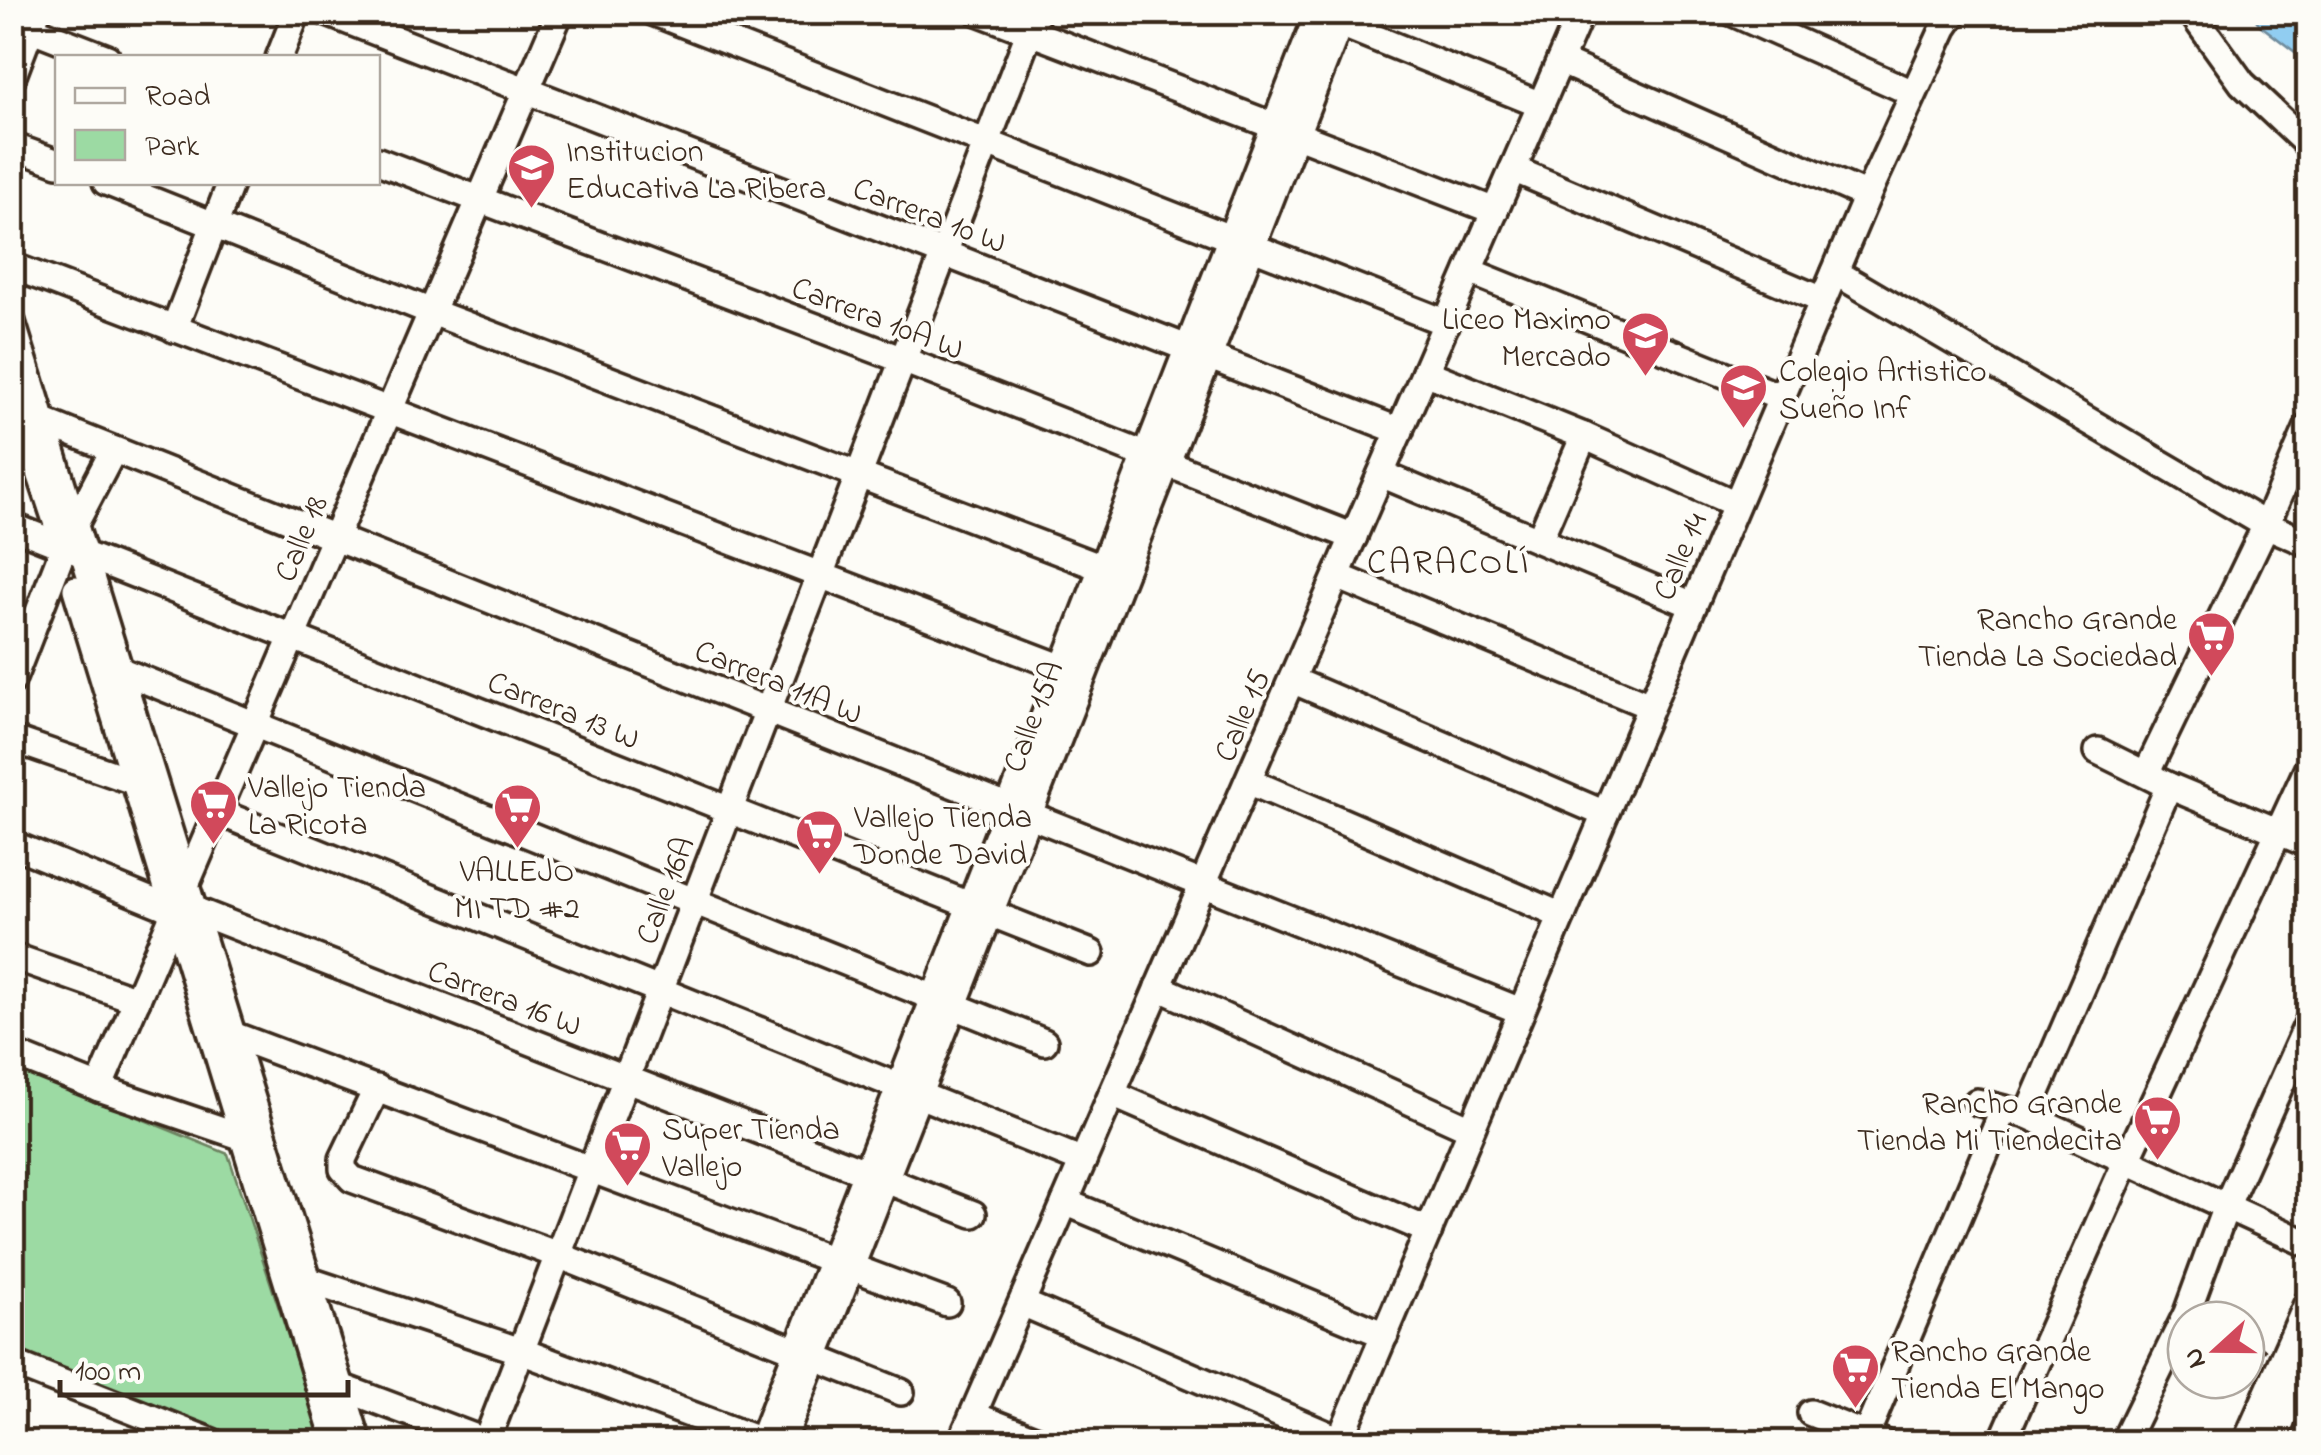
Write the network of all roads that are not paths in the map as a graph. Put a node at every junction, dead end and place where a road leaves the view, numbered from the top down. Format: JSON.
{"nodes":[{"id":1,"x":296,"y":12,"type":"edge"},
{"id":2,"x":325,"y":12,"type":"edge"},
{"id":3,"x":560,"y":12,"type":"edge"},
{"id":4,"x":653,"y":12,"type":"edge"},
{"id":5,"x":978,"y":12,"type":"edge"},
{"id":6,"x":1581,"y":12,"type":"edge"},
{"id":7,"x":1731,"y":12,"type":"edge"},
{"id":8,"x":1955,"y":12,"type":"edge"},
{"id":9,"x":2191,"y":12,"type":"edge"},
{"id":10,"x":1327,"y":15,"type":"edge"},
{"id":11,"x":27,"y":21,"type":"edge"},
{"id":12,"x":1034,"y":22,"type":"edge"},
{"id":13,"x":101,"y":55,"type":"edge"},
{"id":14,"x":280,"y":55,"type":"edge"},
{"id":15,"x":1560,"y":61,"type":"junction"},
{"id":16,"x":12,"y":78,"type":"edge"},
{"id":17,"x":527,"y":91,"type":"junction"},
{"id":18,"x":1914,"y":93,"type":"junction"},
{"id":19,"x":1541,"y":105,"type":"junction"},
{"id":20,"x":1285,"y":130,"type":"junction"},
{"id":21,"x":987,"y":144,"type":"junction"},
{"id":22,"x":2308,"y":145,"type":"edge"},
{"id":23,"x":12,"y":146,"type":"edge"},
{"id":24,"x":380,"y":162,"type":"edge"},
{"id":25,"x":55,"y":163,"type":"edge"},
{"id":26,"x":1514,"y":168,"type":"junction"},
{"id":27,"x":114,"y":185,"type":"edge"},
{"id":28,"x":229,"y":185,"type":"edge"},
{"id":29,"x":1866,"y":196,"type":"junction"},
{"id":30,"x":480,"y":200,"type":"junction"},
{"id":31,"x":1495,"y":211,"type":"junction"},
{"id":32,"x":214,"y":225,"type":"junction"},
{"id":33,"x":1241,"y":242,"type":"junction"},
{"id":34,"x":944,"y":254,"type":"junction"},
{"id":35,"x":12,"y":266,"type":"edge"},
{"id":36,"x":1469,"y":271,"type":"junction"},
{"id":37,"x":1835,"y":272,"type":"junction"},
{"id":38,"x":1822,"y":300,"type":"junction"},
{"id":39,"x":432,"y":312,"type":"junction"},
{"id":40,"x":12,"y":322,"type":"edge"},
{"id":41,"x":1446,"y":323,"type":"junction"},
{"id":42,"x":174,"y":329,"type":"junction"},
{"id":43,"x":1198,"y":353,"type":"junction"},
{"id":44,"x":903,"y":360,"type":"junction"},
{"id":45,"x":1425,"y":372,"type":"junction"},
{"id":46,"x":1781,"y":397,"type":"junction"},
{"id":47,"x":22,"y":408,"type":"edge"},
{"id":48,"x":390,"y":411,"type":"junction"},
{"id":49,"x":2308,"y":426,"type":"edge"},
{"id":50,"x":1400,"y":432,"type":"junction"},
{"id":51,"x":1584,"y":436,"type":"junction"},
{"id":52,"x":114,"y":451,"type":"junction"},
{"id":53,"x":1156,"y":461,"type":"junction"},
{"id":54,"x":1381,"y":474,"type":"junction"},
{"id":55,"x":859,"y":476,"type":"junction"},
{"id":56,"x":1736,"y":504,"type":"junction"},
{"id":57,"x":2266,"y":525,"type":"junction"},
{"id":58,"x":12,"y":526,"type":"edge"},
{"id":59,"x":1354,"y":537,"type":"junction"},
{"id":60,"x":335,"y":539,"type":"junction"},
{"id":61,"x":1539,"y":540,"type":"junction"},
{"id":62,"x":73,"y":542,"type":"junction"},
{"id":63,"x":2308,"y":543,"type":"edge"},
{"id":64,"x":1112,"y":572,"type":"junction"},
{"id":65,"x":821,"y":573,"type":"junction"},
{"id":66,"x":1337,"y":576,"type":"junction"},
{"id":67,"x":1694,"y":605,"type":"junction"},
{"id":68,"x":293,"y":637,"type":"junction"},
{"id":69,"x":18,"y":650,"type":"edge"},
{"id":70,"x":96,"y":659,"type":"junction"},
{"id":71,"x":120,"y":670,"type":"junction"},
{"id":72,"x":1292,"y":680,"type":"junction"},
{"id":73,"x":12,"y":681,"type":"edge"},
{"id":74,"x":1064,"y":686,"type":"junction"},
{"id":75,"x":1650,"y":706,"type":"junction"},
{"id":76,"x":768,"y":712,"type":"junction"},
{"id":77,"x":256,"y":724,"type":"junction"},
{"id":78,"x":12,"y":739,"type":"edge"},
{"id":79,"x":2098,"y":751,"type":"dead end"},
{"id":80,"x":2308,"y":768,"type":"edge"},
{"id":81,"x":2157,"y":780,"type":"junction"},
{"id":82,"x":1248,"y":781,"type":"junction"},
{"id":83,"x":144,"y":782,"type":"junction"},
{"id":84,"x":730,"y":810,"type":"junction"},
{"id":85,"x":1018,"y":811,"type":"junction"},
{"id":86,"x":218,"y":812,"type":"junction"},
{"id":87,"x":1605,"y":814,"type":"junction"},
{"id":88,"x":2280,"y":830,"type":"junction"},
{"id":89,"x":12,"y":844,"type":"edge"},
{"id":90,"x":2308,"y":844,"type":"edge"},
{"id":91,"x":188,"y":883,"type":"junction"},
{"id":92,"x":1203,"y":884,"type":"junction"},
{"id":93,"x":694,"y":901,"type":"junction"},
{"id":94,"x":980,"y":909,"type":"junction"},
{"id":95,"x":185,"y":910,"type":"junction"},
{"id":96,"x":1562,"y":916,"type":"junction"},
{"id":97,"x":1091,"y":953,"type":"dead end"},
{"id":98,"x":12,"y":956,"type":"edge"},
{"id":99,"x":1158,"y":987,"type":"junction"},
{"id":100,"x":660,"y":990,"type":"junction"},
{"id":101,"x":138,"y":1000,"type":"junction"},
{"id":102,"x":944,"y":1002,"type":"junction"},
{"id":103,"x":1522,"y":1011,"type":"junction"},
{"id":104,"x":2308,"y":1023,"type":"edge"},
{"id":105,"x":220,"y":1030,"type":"junction"},
{"id":106,"x":1044,"y":1042,"type":"dead end"},
{"id":107,"x":12,"y":1053,"type":"edge"},
{"id":108,"x":626,"y":1080,"type":"junction"},
{"id":109,"x":99,"y":1088,"type":"junction"},
{"id":110,"x":377,"y":1088,"type":"junction"},
{"id":111,"x":909,"y":1091,"type":"junction"},
{"id":112,"x":1112,"y":1094,"type":"junction"},
{"id":113,"x":1977,"y":1102,"type":"dead end"},
{"id":114,"x":2015,"y":1113,"type":"junction"},
{"id":115,"x":1471,"y":1129,"type":"junction"},
{"id":116,"x":254,"y":1140,"type":"junction"},
{"id":117,"x":1083,"y":1161,"type":"junction"},
{"id":118,"x":2126,"y":1162,"type":"junction"},
{"id":119,"x":592,"y":1169,"type":"junction"},
{"id":120,"x":876,"y":1176,"type":"junction"},
{"id":121,"x":1065,"y":1202,"type":"junction"},
{"id":122,"x":2225,"y":1208,"type":"junction"},
{"id":123,"x":973,"y":1214,"type":"dead end"},
{"id":124,"x":1428,"y":1230,"type":"junction"},
{"id":125,"x":2308,"y":1244,"type":"edge"},
{"id":126,"x":558,"y":1254,"type":"junction"},
{"id":127,"x":842,"y":1263,"type":"junction"},
{"id":128,"x":296,"y":1277,"type":"junction"},
{"id":129,"x":2308,"y":1302,"type":"edge"},
{"id":130,"x":948,"y":1303,"type":"dead end"},
{"id":131,"x":1022,"y":1303,"type":"junction"},
{"id":132,"x":1385,"y":1334,"type":"junction"},
{"id":133,"x":521,"y":1352,"type":"junction"},
{"id":134,"x":806,"y":1354,"type":"junction"},
{"id":135,"x":2308,"y":1360,"type":"edge"},
{"id":136,"x":12,"y":1363,"type":"edge"},
{"id":137,"x":328,"y":1382,"type":"junction"},
{"id":138,"x":901,"y":1392,"type":"dead end"},
{"id":139,"x":1810,"y":1413,"type":"dead end"},
{"id":140,"x":973,"y":1415,"type":"junction"},
{"id":141,"x":1871,"y":1440,"type":"edge"},
{"id":142,"x":1340,"y":1441,"type":"edge"},
{"id":143,"x":212,"y":1442,"type":"edge"},
{"id":144,"x":336,"y":1442,"type":"edge"},
{"id":145,"x":358,"y":1442,"type":"edge"},
{"id":146,"x":486,"y":1442,"type":"edge"},
{"id":147,"x":762,"y":1442,"type":"edge"},
{"id":148,"x":782,"y":1442,"type":"edge"},
{"id":149,"x":961,"y":1442,"type":"edge"},
{"id":150,"x":1042,"y":1442,"type":"edge"},
{"id":151,"x":2002,"y":1442,"type":"edge"},
{"id":152,"x":2124,"y":1442,"type":"edge"},
{"id":153,"x":2246,"y":1442,"type":"edge"},
{"id":154,"x":2272,"y":1442,"type":"edge"}],
"edges":[{"from":1,"to":14,"type":"street"},
{"from":2,"to":17,"type":"street","name":"Carrera 10 W"},
{"from":3,"to":17,"type":"street","name":"Calle 18"},
{"from":4,"to":21,"type":"street"},
{"from":5,"to":12,"type":"street"},
{"from":6,"to":15,"type":"street","name":"Calle 15"},
{"from":7,"to":18,"type":"street"},
{"from":8,"to":18,"type":"street","name":"Calle 14"},
{"from":9,"to":22,"type":"street"},
{"from":10,"to":19,"type":"street"},
{"from":10,"to":20,"type":"street","name":"Calle 15A"},
{"from":11,"to":13,"type":"street"},
{"from":11,"to":16,"type":"street"},
{"from":12,"to":20,"type":"street"},
{"from":12,"to":21,"type":"street","name":"Calle 16A"},
{"from":15,"to":19,"type":"street","name":"Calle 15"},
{"from":15,"to":29,"type":"street"},
{"from":17,"to":30,"type":"street","name":"Calle 18"},
{"from":17,"to":34,"type":"street","name":"Carrera 10 W"},
{"from":18,"to":29,"type":"street","name":"Calle 14"},
{"from":19,"to":26,"type":"street","name":"Calle 15"},
{"from":20,"to":31,"type":"street"},
{"from":20,"to":33,"type":"street","name":"Calle 15A"},
{"from":21,"to":33,"type":"street"},
{"from":21,"to":34,"type":"street","name":"Calle 16A"},
{"from":23,"to":25,"type":"street"},
{"from":24,"to":30,"type":"street","name":"Carrera 10A W"},
{"from":26,"to":31,"type":"street","name":"Calle 15"},
{"from":26,"to":38,"type":"street"},
{"from":27,"to":32,"type":"street"},
{"from":28,"to":32,"type":"street"},
{"from":29,"to":37,"type":"street","name":"Calle 14"},
{"from":30,"to":39,"type":"street","name":"Calle 18"},
{"from":30,"to":44,"type":"street","name":"Carrera 10A W"},
{"from":31,"to":36,"type":"street","name":"Calle 15"},
{"from":32,"to":39,"type":"street"},
{"from":32,"to":42,"type":"street"},
{"from":33,"to":41,"type":"street"},
{"from":33,"to":43,"type":"street","name":"Calle 15A"},
{"from":34,"to":43,"type":"street","name":"Carrera 10 W"},
{"from":34,"to":44,"type":"street","name":"Calle 16A"},
{"from":35,"to":42,"type":"street"},
{"from":36,"to":41,"type":"street","name":"Calle 15"},
{"from":36,"to":46,"type":"street"},
{"from":37,"to":38,"type":"street","name":"Calle 14"},
{"from":37,"to":57,"type":"street"},
{"from":38,"to":46,"type":"street","name":"Calle 14"},
{"from":39,"to":48,"type":"street","name":"Calle 18"},
{"from":39,"to":55,"type":"street"},
{"from":40,"to":47,"type":"street"},
{"from":41,"to":45,"type":"street","name":"Calle 15"},
{"from":42,"to":48,"type":"street"},
{"from":43,"to":50,"type":"street","name":"Carrera 10 W"},
{"from":43,"to":53,"type":"street","name":"Calle 15A"},
{"from":44,"to":53,"type":"street","name":"Carrera 10A W"},
{"from":44,"to":55,"type":"street","name":"Calle 16A"},
{"from":45,"to":50,"type":"street","name":"Calle 15"},
{"from":45,"to":51,"type":"street"},
{"from":46,"to":56,"type":"street","name":"Calle 14"},
{"from":47,"to":52,"type":"street","name":"Carrera 11A W"},
{"from":47,"to":62,"type":"street"},
{"from":48,"to":60,"type":"street","name":"Calle 18"},
{"from":48,"to":65,"type":"street"},
{"from":49,"to":57,"type":"street"},
{"from":50,"to":54,"type":"street","name":"Calle 15"},
{"from":51,"to":56,"type":"street"},
{"from":51,"to":61,"type":"street"},
{"from":52,"to":60,"type":"street","name":"Carrera 11A W"},
{"from":52,"to":62,"type":"street"},
{"from":53,"to":59,"type":"street","name":"Carrera 10A W"},
{"from":53,"to":64,"type":"street","name":"Calle 15A"},
{"from":54,"to":59,"type":"street","name":"Calle 15"},
{"from":54,"to":61,"type":"street"},
{"from":55,"to":64,"type":"street"},
{"from":55,"to":65,"type":"street","name":"Calle 16A"},
{"from":56,"to":67,"type":"street","name":"Calle 14"},
{"from":57,"to":63,"type":"street"},
{"from":57,"to":81,"type":"street"},
{"from":58,"to":62,"type":"street","name":"Carrera 13 W"},
{"from":59,"to":66,"type":"street","name":"Calle 15"},
{"from":60,"to":68,"type":"street","name":"Calle 18"},
{"from":60,"to":76,"type":"street","name":"Carrera 11A W"},
{"from":61,"to":67,"type":"street"},
{"from":62,"to":68,"type":"street","name":"Carrera 13 W"},
{"from":62,"to":69,"type":"street"},
{"from":62,"to":70,"type":"street"},
{"from":62,"to":71,"type":"street"},
{"from":64,"to":74,"type":"street","name":"Calle 15A"},
{"from":65,"to":74,"type":"street"},
{"from":65,"to":76,"type":"street","name":"Calle 16A"},
{"from":66,"to":72,"type":"street","name":"Calle 15"},
{"from":66,"to":75,"type":"street"},
{"from":67,"to":75,"type":"street","name":"Calle 14"},
{"from":68,"to":77,"type":"street","name":"Calle 18"},
{"from":68,"to":84,"type":"street","name":"Carrera 13 W"},
{"from":69,"to":73,"type":"street"},
{"from":70,"to":71,"type":"street"},
{"from":70,"to":83,"type":"street"},
{"from":71,"to":77,"type":"street"},
{"from":71,"to":83,"type":"street"},
{"from":72,"to":82,"type":"street","name":"Calle 15"},
{"from":72,"to":87,"type":"street"},
{"from":74,"to":85,"type":"street","name":"Calle 15A"},
{"from":75,"to":87,"type":"street","name":"Calle 14"},
{"from":76,"to":84,"type":"street","name":"Calle 16A"},
{"from":76,"to":85,"type":"street","name":"Carrera 11A W"},
{"from":77,"to":86,"type":"street","name":"Calle 18"},
{"from":77,"to":93,"type":"street"},
{"from":78,"to":83,"type":"street"},
{"from":79,"to":81,"type":"street"},
{"from":80,"to":88,"type":"street"},
{"from":81,"to":88,"type":"street"},
{"from":81,"to":114,"type":"street"},
{"from":82,"to":92,"type":"street","name":"Calle 15"},
{"from":82,"to":96,"type":"street"},
{"from":83,"to":91,"type":"street"},
{"from":83,"to":95,"type":"street"},
{"from":84,"to":93,"type":"street","name":"Calle 16A"},
{"from":84,"to":94,"type":"street","name":"Carrera 13 W"},
{"from":85,"to":92,"type":"street","name":"Carrera 11A W"},
{"from":85,"to":94,"type":"street","name":"Calle 15A"},
{"from":86,"to":91,"type":"street","name":"Calle 18"},
{"from":86,"to":100,"type":"street"},
{"from":87,"to":96,"type":"street","name":"Calle 14"},
{"from":88,"to":90,"type":"street"},
{"from":88,"to":118,"type":"street"},
{"from":89,"to":95,"type":"street","name":"Carrera 16 W"},
{"from":91,"to":95,"type":"street"},
{"from":92,"to":99,"type":"street","name":"Calle 15"},
{"from":92,"to":103,"type":"street","name":"Carrera 11A W"},
{"from":93,"to":100,"type":"street","name":"Calle 16A"},
{"from":93,"to":102,"type":"street"},
{"from":94,"to":97,"type":"street","name":"Carrera 13 W"},
{"from":94,"to":102,"type":"street","name":"Calle 15A"},
{"from":95,"to":101,"type":"street"},
{"from":95,"to":105,"type":"street"},
{"from":95,"to":108,"type":"street","name":"Carrera 16 W"},
{"from":96,"to":103,"type":"street","name":"Calle 14"},
{"from":98,"to":101,"type":"street"},
{"from":99,"to":112,"type":"street","name":"Calle 15"},
{"from":99,"to":115,"type":"street"},
{"from":100,"to":108,"type":"street","name":"Calle 16A"},
{"from":100,"to":111,"type":"street"},
{"from":101,"to":109,"type":"street"},
{"from":102,"to":106,"type":"street"},
{"from":102,"to":111,"type":"street","name":"Calle 15A"},
{"from":103,"to":115,"type":"street","name":"Calle 14"},
{"from":104,"to":122,"type":"street"},
{"from":105,"to":110,"type":"street"},
{"from":105,"to":116,"type":"street"},
{"from":107,"to":109,"type":"street"},
{"from":108,"to":119,"type":"street","name":"Calle 16A"},
{"from":108,"to":120,"type":"street","name":"Carrera 16 W"},
{"from":109,"to":116,"type":"street"},
{"from":110,"to":119,"type":"street"},
{"from":110,"to":126,"type":"street"},
{"from":111,"to":117,"type":"street"},
{"from":111,"to":120,"type":"street","name":"Calle 15A"},
{"from":112,"to":117,"type":"street","name":"Calle 15"},
{"from":112,"to":124,"type":"street"},
{"from":113,"to":114,"type":"street"},
{"from":114,"to":118,"type":"street"},
{"from":114,"to":141,"type":"street"},
{"from":115,"to":124,"type":"street","name":"Calle 14"},
{"from":116,"to":128,"type":"street"},
{"from":117,"to":121,"type":"street","name":"Calle 15"},
{"from":118,"to":122,"type":"street"},
{"from":118,"to":151,"type":"street"},
{"from":119,"to":126,"type":"street","name":"Calle 16A"},
{"from":119,"to":127,"type":"street"},
{"from":120,"to":123,"type":"street","name":"Carrera 16 W"},
{"from":120,"to":127,"type":"street","name":"Calle 15A"},
{"from":121,"to":131,"type":"street","name":"Calle 15"},
{"from":121,"to":132,"type":"street"},
{"from":122,"to":125,"type":"street"},
{"from":122,"to":152,"type":"street"},
{"from":124,"to":132,"type":"street","name":"Calle 14"},
{"from":126,"to":133,"type":"street","name":"Calle 16A"},
{"from":126,"to":134,"type":"street"},
{"from":127,"to":130,"type":"street"},
{"from":127,"to":134,"type":"street","name":"Calle 15A"},
{"from":128,"to":133,"type":"street"},
{"from":128,"to":137,"type":"street"},
{"from":129,"to":153,"type":"street"},
{"from":131,"to":140,"type":"street","name":"Calle 15"},
{"from":131,"to":142,"type":"street"},
{"from":132,"to":142,"type":"street","name":"Calle 14"},
{"from":133,"to":146,"type":"street","name":"Calle 16A"},
{"from":133,"to":147,"type":"street"},
{"from":134,"to":138,"type":"street"},
{"from":134,"to":147,"type":"street","name":"Calle 15A"},
{"from":134,"to":148,"type":"street","name":"Calle 15A"},
{"from":135,"to":154,"type":"street"},
{"from":136,"to":143,"type":"street"},
{"from":137,"to":144,"type":"street"},
{"from":137,"to":145,"type":"street"},
{"from":137,"to":146,"type":"street"},
{"from":139,"to":141,"type":"street"},
{"from":140,"to":149,"type":"street","name":"Calle 15"},
{"from":140,"to":150,"type":"street"}]}
